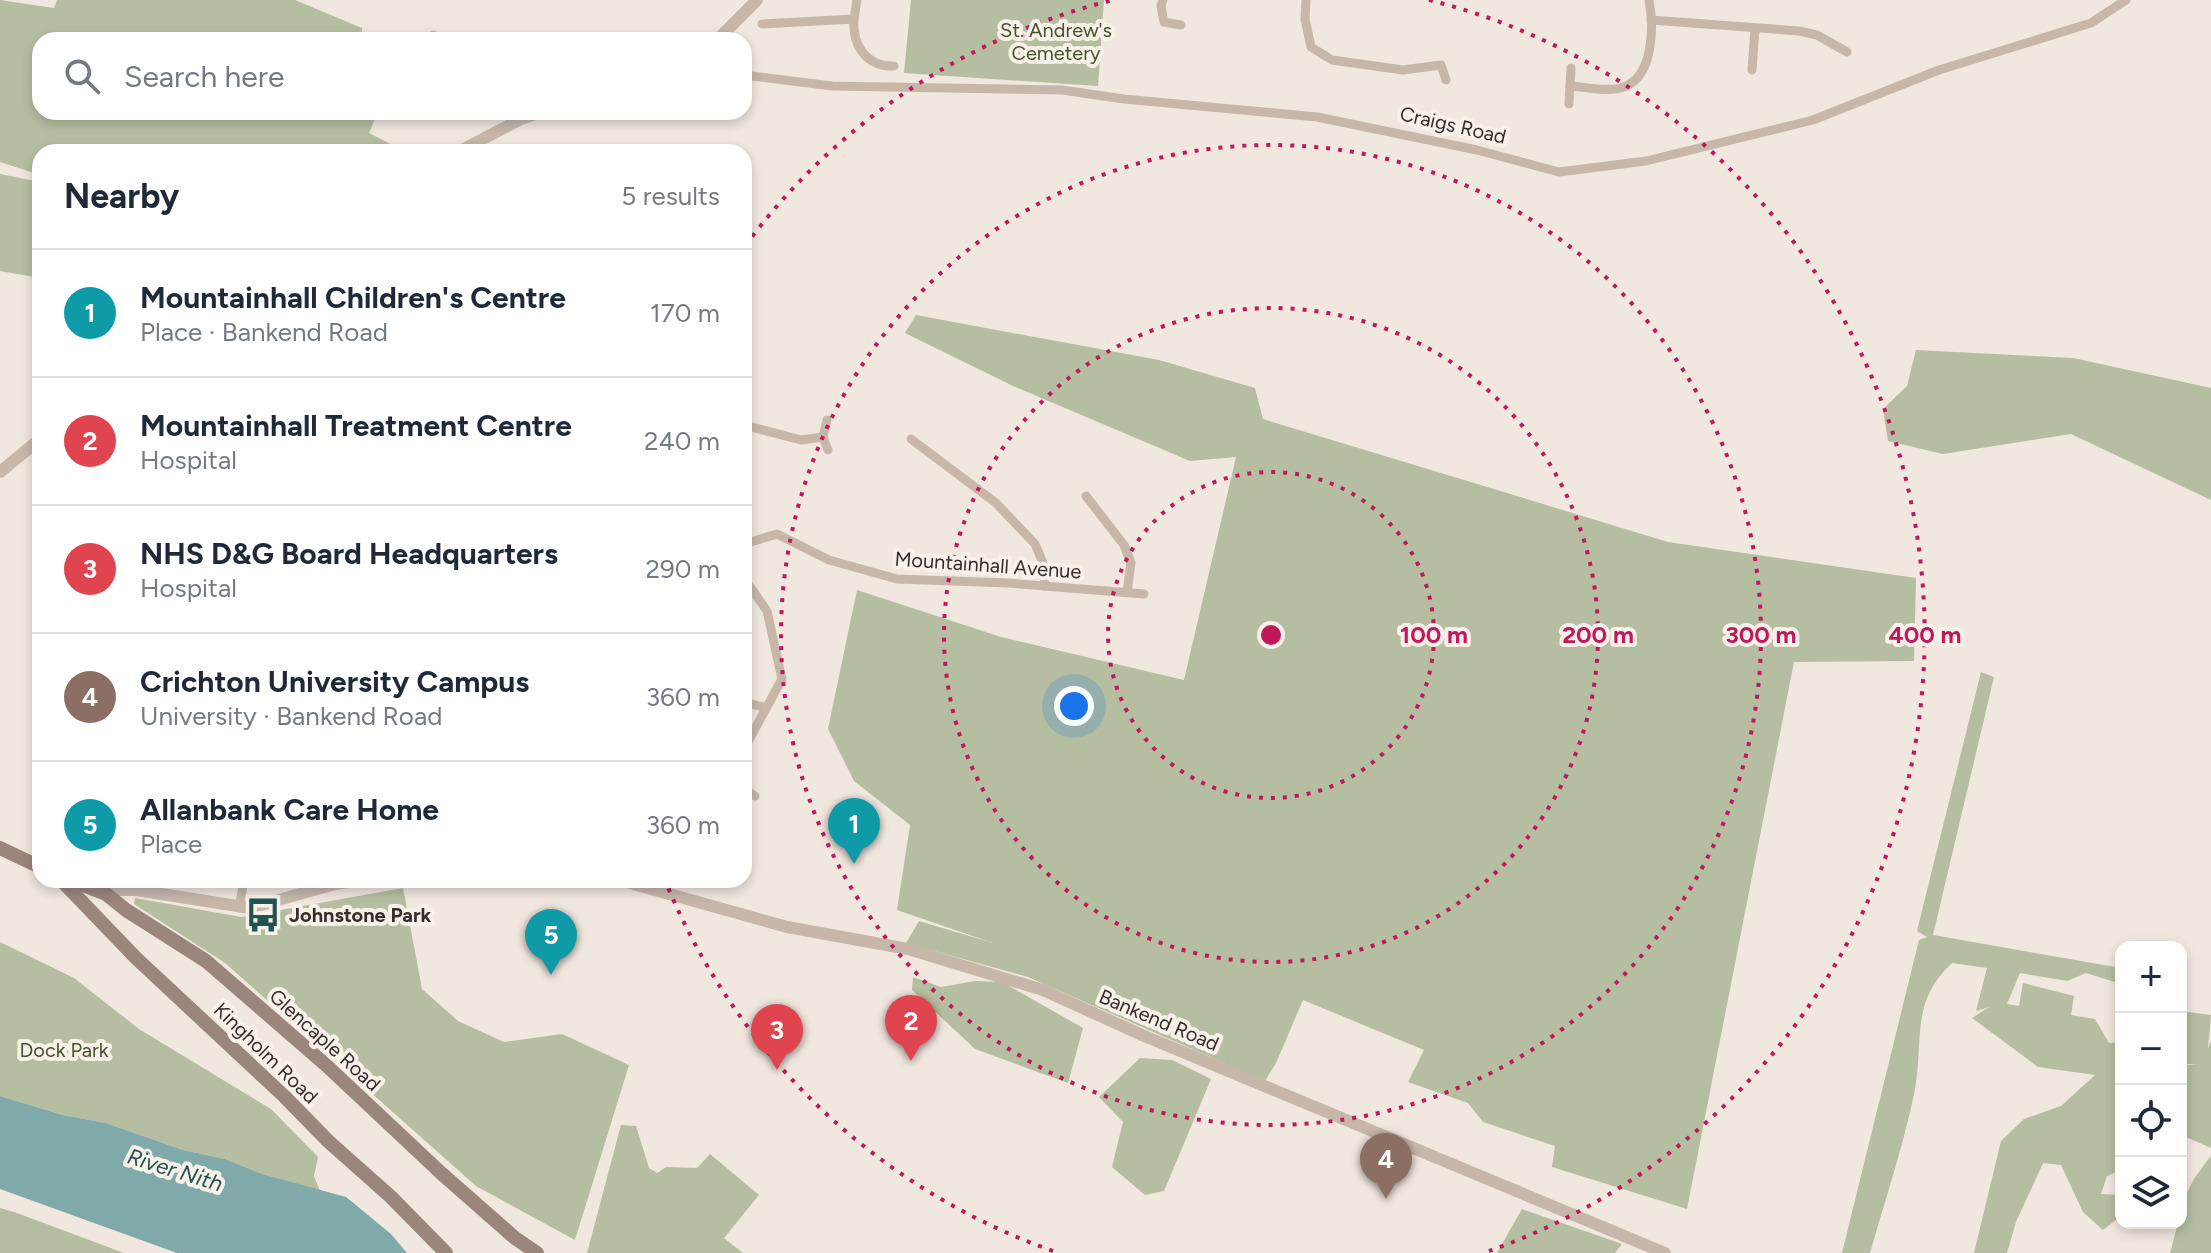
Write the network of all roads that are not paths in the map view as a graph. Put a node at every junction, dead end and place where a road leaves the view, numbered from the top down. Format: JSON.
{"nodes":[{"id":1,"x":757,"y":0,"type":"edge"},
{"id":2,"x":857,"y":0,"type":"edge"},
{"id":3,"x":1163,"y":0,"type":"edge"},
{"id":4,"x":1306,"y":0,"type":"edge"},
{"id":5,"x":1649,"y":0,"type":"edge"},
{"id":6,"x":2126,"y":0,"type":"edge"},
{"id":7,"x":854,"y":19,"type":"junction"},
{"id":8,"x":1651,"y":20,"type":"junction"},
{"id":9,"x":762,"y":24,"type":"dead end"},
{"id":10,"x":1181,"y":25,"type":"dead end"},
{"id":11,"x":1755,"y":28,"type":"junction"},
{"id":12,"x":725,"y":32,"type":"edge"},
{"id":13,"x":1847,"y":52,"type":"dead end"},
{"id":14,"x":894,"y":66,"type":"dead end"},
{"id":15,"x":1571,"y":68,"type":"dead end"},
{"id":16,"x":1752,"y":70,"type":"dead end"},
{"id":17,"x":752,"y":76,"type":"edge"},
{"id":18,"x":1446,"y":80,"type":"dead end"},
{"id":19,"x":1570,"y":86,"type":"junction"},
{"id":20,"x":1569,"y":104,"type":"dead end"},
{"id":21,"x":513,"y":120,"type":"edge"},
{"id":22,"x":472,"y":144,"type":"edge"},
{"id":23,"x":827,"y":420,"type":"dead end"},
{"id":24,"x":752,"y":427,"type":"edge"},
{"id":25,"x":823,"y":437,"type":"junction"},
{"id":26,"x":911,"y":439,"type":"dead end"},
{"id":27,"x":32,"y":446,"type":"edge"},
{"id":28,"x":828,"y":450,"type":"dead end"},
{"id":29,"x":0,"y":472,"type":"edge"},
{"id":30,"x":1086,"y":496,"type":"dead end"},
{"id":31,"x":752,"y":542,"type":"edge"},
{"id":32,"x":1045,"y":586,"type":"junction"},
{"id":33,"x":752,"y":589,"type":"edge"},
{"id":34,"x":1127,"y":592,"type":"junction"},
{"id":35,"x":1144,"y":594,"type":"dead end"},
{"id":36,"x":752,"y":704,"type":"edge"},
{"id":37,"x":766,"y":708,"type":"junction"},
{"id":38,"x":752,"y":734,"type":"edge"},
{"id":39,"x":752,"y":794,"type":"edge"},
{"id":40,"x":755,"y":796,"type":"dead end"},
{"id":41,"x":0,"y":848,"type":"edge"},
{"id":42,"x":32,"y":863,"type":"edge"},
{"id":43,"x":69,"y":888,"type":"edge"},
{"id":44,"x":116,"y":888,"type":"edge"},
{"id":45,"x":243,"y":888,"type":"edge"},
{"id":46,"x":321,"y":888,"type":"edge"},
{"id":47,"x":674,"y":888,"type":"edge"},
{"id":48,"x":239,"y":908,"type":"junction"},
{"id":49,"x":446,"y":1253,"type":"edge"},
{"id":50,"x":537,"y":1253,"type":"edge"},
{"id":51,"x":1665,"y":1253,"type":"edge"}],
"edges":[{"from":1,"to":12,"type":"street"},
{"from":2,"to":7,"type":"street"},
{"from":3,"to":10,"type":"street"},
{"from":4,"to":18,"type":"street"},
{"from":5,"to":8,"type":"street"},
{"from":6,"to":17,"type":"street","name":"Craigs Road"},
{"from":7,"to":9,"type":"street"},
{"from":7,"to":14,"type":"street"},
{"from":8,"to":11,"type":"street"},
{"from":8,"to":19,"type":"street"},
{"from":11,"to":13,"type":"street"},
{"from":11,"to":16,"type":"street"},
{"from":15,"to":19,"type":"street"},
{"from":19,"to":20,"type":"street"},
{"from":21,"to":22,"type":"street"},
{"from":23,"to":25,"type":"street"},
{"from":24,"to":25,"type":"street"},
{"from":25,"to":28,"type":"street"},
{"from":26,"to":32,"type":"street"},
{"from":27,"to":29,"type":"street"},
{"from":30,"to":34,"type":"street"},
{"from":31,"to":32,"type":"street","name":"Mountainhall Avenue"},
{"from":32,"to":34,"type":"street","name":"Mountainhall Avenue"},
{"from":33,"to":37,"type":"street"},
{"from":34,"to":35,"type":"street","name":"Mountainhall Avenue"},
{"from":36,"to":37,"type":"street"},
{"from":37,"to":38,"type":"street"},
{"from":39,"to":40,"type":"street"},
{"from":41,"to":42,"type":"main road"},
{"from":43,"to":49,"type":"main road","name":"Kingholm Road"},
{"from":44,"to":48,"type":"street"},
{"from":44,"to":50,"type":"main road","name":"Glencaple Road"},
{"from":45,"to":48,"type":"street"},
{"from":46,"to":48,"type":"street"},
{"from":47,"to":51,"type":"street","name":"Bankend Road"}]}
